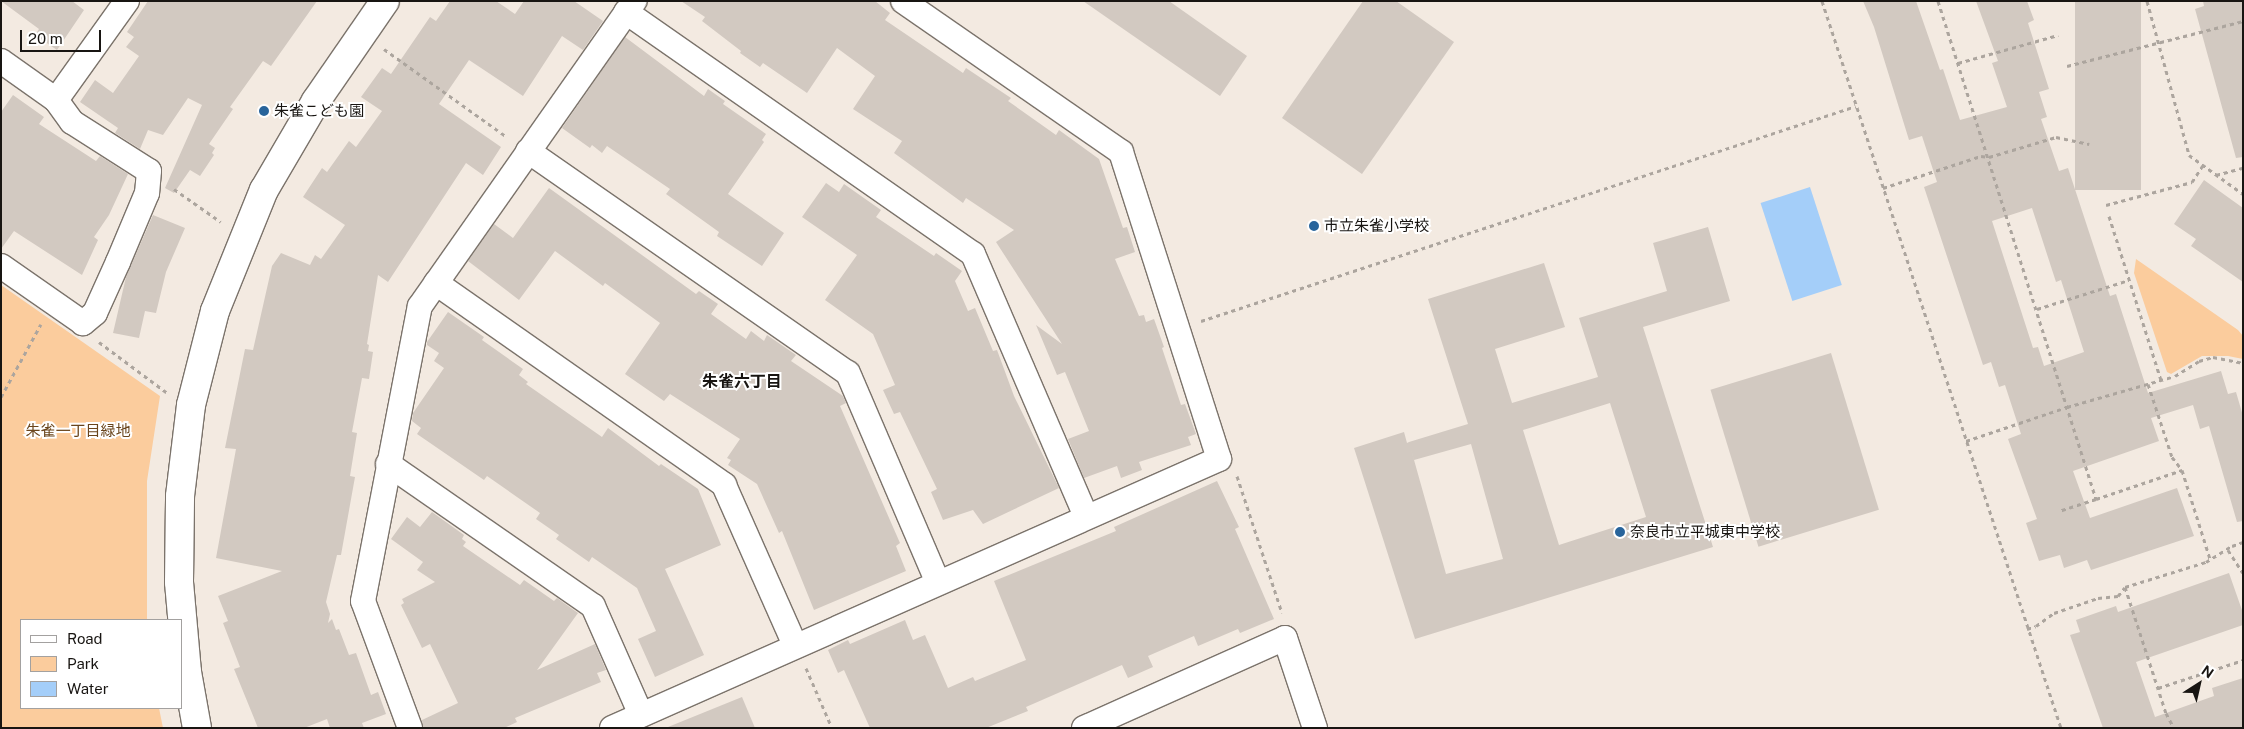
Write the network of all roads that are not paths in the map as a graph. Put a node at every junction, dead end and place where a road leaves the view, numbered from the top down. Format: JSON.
{"nodes":[{"id":1,"x":127,"y":1,"type":"edge"},
{"id":2,"x":386,"y":1,"type":"edge"},
{"id":3,"x":903,"y":1,"type":"edge"},
{"id":4,"x":630,"y":7,"type":"edge"},
{"id":5,"x":1,"y":61,"type":"edge"},
{"id":6,"x":56,"y":100,"type":"junction"},
{"id":7,"x":528,"y":151,"type":"junction"},
{"id":8,"x":1,"y":266,"type":"edge"},
{"id":9,"x":436,"y":283,"type":"junction"},
{"id":10,"x":388,"y":464,"type":"junction"},
{"id":11,"x":1086,"y":518,"type":"junction"},
{"id":12,"x":938,"y":583,"type":"junction"},
{"id":13,"x":795,"y":645,"type":"junction"},
{"id":14,"x":641,"y":715,"type":"junction"},
{"id":15,"x":1124,"y":719,"type":"edge"},
{"id":16,"x":197,"y":728,"type":"edge"},
{"id":17,"x":410,"y":728,"type":"edge"},
{"id":18,"x":612,"y":728,"type":"edge"},
{"id":19,"x":1084,"y":728,"type":"edge"},
{"id":20,"x":1315,"y":728,"type":"edge"}],
"edges":[{"from":1,"to":6,"type":"street"},
{"from":2,"to":16,"type":"street"},
{"from":3,"to":11,"type":"street"},
{"from":4,"to":7,"type":"street"},
{"from":4,"to":11,"type":"street"},
{"from":5,"to":6,"type":"street"},
{"from":6,"to":8,"type":"street"},
{"from":7,"to":9,"type":"street"},
{"from":7,"to":12,"type":"street"},
{"from":9,"to":10,"type":"street"},
{"from":9,"to":13,"type":"street"},
{"from":10,"to":14,"type":"street"},
{"from":10,"to":17,"type":"street"},
{"from":11,"to":12,"type":"street"},
{"from":12,"to":13,"type":"street"},
{"from":13,"to":14,"type":"street"},
{"from":14,"to":18,"type":"street"},
{"from":15,"to":19,"type":"street"},
{"from":15,"to":20,"type":"street"}]}
